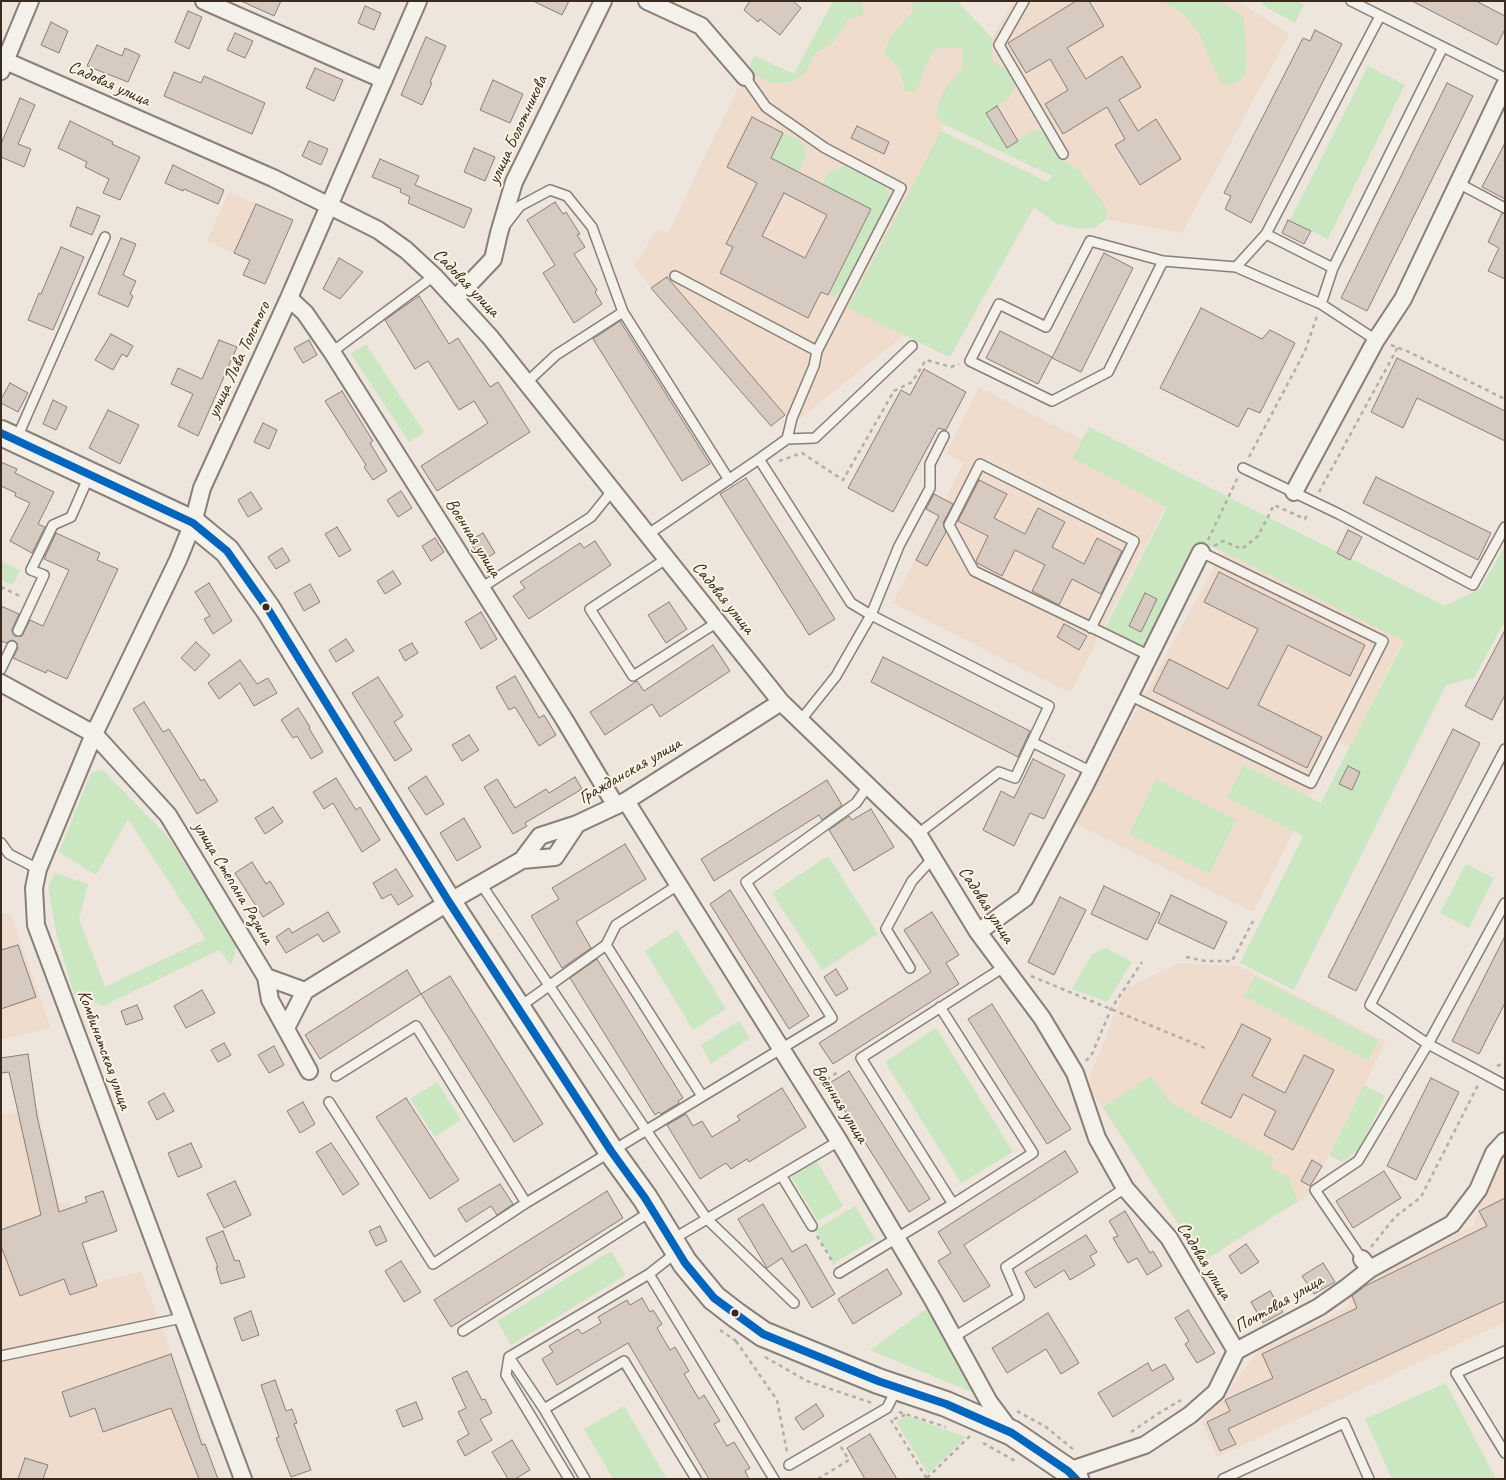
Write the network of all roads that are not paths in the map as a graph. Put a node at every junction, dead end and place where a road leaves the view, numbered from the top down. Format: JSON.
{"nodes":[{"id":1,"x":30,"y":1,"type":"edge"},
{"id":2,"x":204,"y":1,"type":"edge"},
{"id":3,"x":418,"y":1,"type":"edge"},
{"id":4,"x":603,"y":1,"type":"edge"},
{"id":5,"x":647,"y":1,"type":"edge"},
{"id":6,"x":1024,"y":1,"type":"edge"},
{"id":7,"x":1351,"y":1,"type":"edge"},
{"id":8,"x":1380,"y":16,"type":"junction"},
{"id":9,"x":1443,"y":47,"type":"junction"},
{"id":10,"x":3,"y":64,"type":"edge"},
{"id":11,"x":745,"y":77,"type":"joint"},
{"id":12,"x":1505,"y":78,"type":"edge"},
{"id":13,"x":384,"y":80,"type":"junction"},
{"id":14,"x":1505,"y":85,"type":"edge"},
{"id":15,"x":1063,"y":154,"type":"dead end"},
{"id":16,"x":1458,"y":184,"type":"junction"},
{"id":17,"x":329,"y":205,"type":"junction"},
{"id":18,"x":1505,"y":208,"type":"edge"},
{"id":19,"x":498,"y":233,"type":"junction"},
{"id":20,"x":1266,"y":234,"type":"junction"},
{"id":21,"x":105,"y":237,"type":"dead end"},
{"id":22,"x":1164,"y":261,"type":"junction"},
{"id":23,"x":1236,"y":266,"type":"junction"},
{"id":24,"x":1333,"y":268,"type":"junction"},
{"id":25,"x":434,"y":276,"type":"junction"},
{"id":26,"x":675,"y":276,"type":"dead end"},
{"id":27,"x":289,"y":298,"type":"junction"},
{"id":28,"x":455,"y":298,"type":"junction"},
{"id":29,"x":1321,"y":304,"type":"junction"},
{"id":30,"x":623,"y":312,"type":"junction"},
{"id":31,"x":1376,"y":340,"type":"junction"},
{"id":32,"x":912,"y":346,"type":"dead end"},
{"id":33,"x":817,"y":351,"type":"junction"},
{"id":34,"x":332,"y":352,"type":"junction"},
{"id":35,"x":526,"y":383,"type":"junction"},
{"id":36,"x":944,"y":436,"type":"dead end"},
{"id":37,"x":9,"y":437,"type":"edge"},
{"id":38,"x":787,"y":439,"type":"junction"},
{"id":39,"x":761,"y":462,"type":"junction"},
{"id":40,"x":1243,"y":468,"type":"road end"},
{"id":41,"x":89,"y":476,"type":"junction"},
{"id":42,"x":729,"y":480,"type":"junction"},
{"id":43,"x":612,"y":491,"type":"junction"},
{"id":44,"x":1294,"y":492,"type":"junction"},
{"id":45,"x":194,"y":523,"type":"junction"},
{"id":46,"x":1505,"y":526,"type":"edge"},
{"id":47,"x":647,"y":535,"type":"junction"},
{"id":48,"x":1201,"y":552,"type":"joint"},
{"id":49,"x":666,"y":559,"type":"junction"},
{"id":50,"x":481,"y":588,"type":"junction"},
{"id":51,"x":871,"y":615,"type":"junction"},
{"id":52,"x":716,"y":622,"type":"junction"},
{"id":53,"x":1091,"y":628,"type":"junction"},
{"id":54,"x":18,"y":631,"type":"dead end"},
{"id":55,"x":12,"y":646,"type":"dead end"},
{"id":56,"x":1150,"y":656,"type":"junction"},
{"id":57,"x":1,"y":668,"type":"edge"},
{"id":58,"x":1,"y":683,"type":"edge"},
{"id":59,"x":1129,"y":695,"type":"junction"},
{"id":60,"x":781,"y":702,"type":"junction"},
{"id":61,"x":800,"y":721,"type":"junction"},
{"id":62,"x":94,"y":734,"type":"junction"},
{"id":63,"x":1032,"y":742,"type":"junction"},
{"id":64,"x":1505,"y":749,"type":"edge"},
{"id":65,"x":1092,"y":772,"type":"junction"},
{"id":66,"x":868,"y":786,"type":"junction"},
{"id":67,"x":621,"y":804,"type":"junction"},
{"id":68,"x":577,"y":824,"type":"junction"},
{"id":69,"x":918,"y":834,"type":"junction"},
{"id":70,"x":1,"y":843,"type":"edge"},
{"id":71,"x":933,"y":858,"type":"junction"},
{"id":72,"x":522,"y":860,"type":"junction"},
{"id":73,"x":38,"y":869,"type":"junction"},
{"id":74,"x":481,"y":884,"type":"junction"},
{"id":75,"x":678,"y":885,"type":"junction"},
{"id":76,"x":448,"y":902,"type":"junction"},
{"id":77,"x":1505,"y":903,"type":"edge"},
{"id":78,"x":978,"y":932,"type":"junction"},
{"id":79,"x":606,"y":945,"type":"junction"},
{"id":80,"x":1004,"y":967,"type":"junction"},
{"id":81,"x":910,"y":968,"type":"dead end"},
{"id":82,"x":266,"y":977,"type":"junction"},
{"id":83,"x":550,"y":985,"type":"junction"},
{"id":84,"x":305,"y":991,"type":"junction"},
{"id":85,"x":940,"y":1007,"type":"junction"},
{"id":86,"x":518,"y":1008,"type":"junction"},
{"id":87,"x":286,"y":1028,"type":"junction"},
{"id":88,"x":1428,"y":1044,"type":"junction"},
{"id":89,"x":782,"y":1049,"type":"junction"},
{"id":90,"x":309,"y":1071,"type":"dead end"},
{"id":91,"x":336,"y":1076,"type":"dead end"},
{"id":92,"x":1505,"y":1085,"type":"edge"},
{"id":93,"x":702,"y":1096,"type":"junction"},
{"id":94,"x":329,"y":1102,"type":"dead end"},
{"id":95,"x":646,"y":1130,"type":"junction"},
{"id":96,"x":839,"y":1141,"type":"junction"},
{"id":97,"x":1505,"y":1141,"type":"edge"},
{"id":98,"x":611,"y":1151,"type":"junction"},
{"id":99,"x":781,"y":1175,"type":"junction"},
{"id":100,"x":1125,"y":1188,"type":"junction"},
{"id":101,"x":526,"y":1203,"type":"junction"},
{"id":102,"x":953,"y":1204,"type":"junction"},
{"id":103,"x":653,"y":1210,"type":"junction"},
{"id":104,"x":707,"y":1219,"type":"junction"},
{"id":105,"x":812,"y":1226,"type":"road end"},
{"id":106,"x":897,"y":1238,"type":"junction"},
{"id":107,"x":674,"y":1246,"type":"junction"},
{"id":108,"x":1366,"y":1264,"type":"junction"},
{"id":109,"x":839,"y":1273,"type":"road end"},
{"id":110,"x":649,"y":1274,"type":"junction"},
{"id":111,"x":794,"y":1303,"type":"dead end"},
{"id":112,"x":182,"y":1318,"type":"junction"},
{"id":113,"x":463,"y":1331,"type":"dead end"},
{"id":114,"x":954,"y":1337,"type":"junction"},
{"id":115,"x":1236,"y":1351,"type":"junction"},
{"id":116,"x":1505,"y":1351,"type":"edge"},
{"id":117,"x":1,"y":1356,"type":"edge"},
{"id":118,"x":510,"y":1357,"type":"junction"},
{"id":119,"x":897,"y":1388,"type":"junction"},
{"id":120,"x":544,"y":1409,"type":"junction"},
{"id":121,"x":1012,"y":1433,"type":"junction"},
{"id":122,"x":1502,"y":1443,"type":"edge"},
{"id":123,"x":1505,"y":1453,"type":"edge"},
{"id":124,"x":789,"y":1465,"type":"road end"},
{"id":125,"x":1072,"y":1475,"type":"edge"},
{"id":126,"x":243,"y":1479,"type":"edge"},
{"id":127,"x":569,"y":1479,"type":"edge"},
{"id":128,"x":586,"y":1479,"type":"edge"},
{"id":129,"x":696,"y":1479,"type":"edge"},
{"id":130,"x":774,"y":1479,"type":"edge"},
{"id":131,"x":1223,"y":1479,"type":"edge"},
{"id":132,"x":1369,"y":1479,"type":"edge"}],
"edges":[{"from":1,"to":10,"type":"street"},
{"from":2,"to":13,"type":"street"},
{"from":3,"to":13,"type":"street","name":"улица Льва Толстого"},
{"from":4,"to":19,"type":"street","name":"улица Болотникова"},
{"from":5,"to":11,"type":"street"},
{"from":6,"to":15,"type":"lane"},
{"from":7,"to":8,"type":"lane"},
{"from":8,"to":9,"type":"lane"},
{"from":8,"to":20,"type":"lane"},
{"from":9,"to":12,"type":"lane"},
{"from":9,"to":24,"type":"lane"},
{"from":10,"to":17,"type":"street","name":"Садовая улица"},
{"from":11,"to":33,"type":"lane"},
{"from":13,"to":17,"type":"street","name":"улица Льва Толстого"},
{"from":14,"to":16,"type":"street"},
{"from":16,"to":18,"type":"lane"},
{"from":16,"to":31,"type":"street"},
{"from":17,"to":25,"type":"street","name":"Садовая улица"},
{"from":17,"to":27,"type":"street","name":"улица Льва Толстого"},
{"from":19,"to":28,"type":"street","name":"улица Болотникова"},
{"from":19,"to":30,"type":"lane"},
{"from":20,"to":23,"type":"lane"},
{"from":20,"to":24,"type":"lane"},
{"from":21,"to":37,"type":"lane"},
{"from":22,"to":22,"type":"lane"},
{"from":22,"to":23,"type":"lane"},
{"from":23,"to":29,"type":"lane"},
{"from":24,"to":29,"type":"lane"},
{"from":25,"to":28,"type":"street","name":"Садовая улица"},
{"from":25,"to":34,"type":"lane"},
{"from":26,"to":33,"type":"lane"},
{"from":27,"to":34,"type":"street","name":"Военная улица"},
{"from":27,"to":45,"type":"street","name":"улица Льва Толстого"},
{"from":28,"to":35,"type":"street","name":"Садовая улица"},
{"from":29,"to":31,"type":"lane"},
{"from":30,"to":35,"type":"lane"},
{"from":30,"to":42,"type":"lane"},
{"from":31,"to":44,"type":"street"},
{"from":32,"to":38,"type":"lane"},
{"from":33,"to":38,"type":"lane"},
{"from":34,"to":50,"type":"street","name":"Военная улица"},
{"from":35,"to":43,"type":"street","name":"Садовая улица"},
{"from":36,"to":51,"type":"lane"},
{"from":37,"to":41,"type":"street"},
{"from":38,"to":39,"type":"lane"},
{"from":39,"to":42,"type":"lane"},
{"from":39,"to":51,"type":"lane"},
{"from":40,"to":44,"type":"lane"},
{"from":41,"to":45,"type":"street"},
{"from":41,"to":54,"type":"lane"},
{"from":42,"to":47,"type":"lane"},
{"from":43,"to":47,"type":"street","name":"Садовая улица"},
{"from":43,"to":50,"type":"lane"},
{"from":44,"to":46,"type":"lane"},
{"from":45,"to":62,"type":"street","name":"улица Льва Толстого"},
{"from":45,"to":76,"type":"street"},
{"from":47,"to":49,"type":"street","name":"Садовая улица"},
{"from":48,"to":56,"type":"street"},
{"from":48,"to":59,"type":"lane"},
{"from":49,"to":52,"type":"street","name":"Садовая улица"},
{"from":49,"to":52,"type":"lane"},
{"from":50,"to":67,"type":"street","name":"Военная улица"},
{"from":51,"to":61,"type":"lane"},
{"from":51,"to":63,"type":"lane"},
{"from":52,"to":60,"type":"street","name":"Садовая улица"},
{"from":53,"to":53,"type":"lane"},
{"from":53,"to":56,"type":"lane"},
{"from":55,"to":57,"type":"lane"},
{"from":56,"to":59,"type":"street"},
{"from":58,"to":62,"type":"street"},
{"from":59,"to":65,"type":"street"},
{"from":60,"to":61,"type":"street","name":"Садовая улица"},
{"from":60,"to":67,"type":"street","name":"Гражданская улица"},
{"from":61,"to":66,"type":"street","name":"Садовая улица"},
{"from":62,"to":73,"type":"street","name":"Комбинатская улица"},
{"from":62,"to":82,"type":"street","name":"улица Степана Разина"},
{"from":63,"to":65,"type":"lane"},
{"from":63,"to":69,"type":"lane"},
{"from":64,"to":88,"type":"lane"},
{"from":65,"to":78,"type":"street"},
{"from":66,"to":69,"type":"street","name":"Садовая улица"},
{"from":66,"to":89,"type":"lane"},
{"from":67,"to":68,"type":"street","name":"Гражданская улица"},
{"from":67,"to":75,"type":"street","name":"Военная улица"},
{"from":68,"to":72,"type":"street","name":"Гражданская улица"},
{"from":68,"to":72,"type":"street"},
{"from":69,"to":71,"type":"street","name":"Садовая улица"},
{"from":70,"to":73,"type":"lane"},
{"from":71,"to":78,"type":"street","name":"Садовая улица"},
{"from":71,"to":81,"type":"lane"},
{"from":72,"to":74,"type":"street","name":"Гражданская улица"},
{"from":73,"to":112,"type":"street","name":"Комбинатская улица"},
{"from":74,"to":76,"type":"street","name":"Гражданская улица"},
{"from":74,"to":83,"type":"lane"},
{"from":75,"to":79,"type":"lane"},
{"from":75,"to":89,"type":"street","name":"Военная улица"},
{"from":76,"to":84,"type":"street","name":"Гражданская улица"},
{"from":76,"to":86,"type":"street"},
{"from":77,"to":88,"type":"lane"},
{"from":78,"to":80,"type":"street","name":"Садовая улица"},
{"from":79,"to":83,"type":"lane"},
{"from":79,"to":93,"type":"lane"},
{"from":80,"to":85,"type":"lane"},
{"from":80,"to":100,"type":"street","name":"Садовая улица"},
{"from":82,"to":84,"type":"street"},
{"from":82,"to":87,"type":"street","name":"улица Степана Разина"},
{"from":83,"to":86,"type":"lane"},
{"from":83,"to":95,"type":"lane"},
{"from":84,"to":87,"type":"street"},
{"from":85,"to":102,"type":"lane"},
{"from":85,"to":102,"type":"lane"},
{"from":86,"to":98,"type":"street"},
{"from":87,"to":90,"type":"street","name":"улица Степана Разина"},
{"from":88,"to":92,"type":"lane"},
{"from":88,"to":108,"type":"lane"},
{"from":89,"to":93,"type":"lane"},
{"from":89,"to":96,"type":"street","name":"Военная улица"},
{"from":91,"to":101,"type":"lane"},
{"from":93,"to":95,"type":"lane"},
{"from":94,"to":101,"type":"lane"},
{"from":95,"to":98,"type":"lane"},
{"from":95,"to":104,"type":"lane"},
{"from":96,"to":99,"type":"lane"},
{"from":96,"to":106,"type":"street","name":"Военная улица"},
{"from":97,"to":108,"type":"street","name":"Почтовая улица"},
{"from":98,"to":101,"type":"lane"},
{"from":98,"to":103,"type":"street"},
{"from":99,"to":104,"type":"lane"},
{"from":99,"to":105,"type":"lane"},
{"from":100,"to":114,"type":"lane"},
{"from":100,"to":115,"type":"street","name":"Садовая улица"},
{"from":102,"to":106,"type":"lane"},
{"from":103,"to":107,"type":"street"},
{"from":103,"to":113,"type":"lane"},
{"from":104,"to":107,"type":"lane"},
{"from":104,"to":111,"type":"lane"},
{"from":106,"to":109,"type":"lane"},
{"from":106,"to":114,"type":"street","name":"Военная улица"},
{"from":107,"to":110,"type":"lane"},
{"from":107,"to":119,"type":"street"},
{"from":108,"to":115,"type":"street","name":"Почтовая улица"},
{"from":110,"to":118,"type":"lane"},
{"from":110,"to":130,"type":"lane"},
{"from":112,"to":117,"type":"lane"},
{"from":112,"to":126,"type":"street","name":"Комбинатская улица"},
{"from":114,"to":121,"type":"street","name":"Военная улица"},
{"from":115,"to":125,"type":"street","name":"Почтовая улица"},
{"from":116,"to":122,"type":"lane"},
{"from":118,"to":120,"type":"lane"},
{"from":118,"to":127,"type":"lane"},
{"from":119,"to":121,"type":"street"},
{"from":119,"to":124,"type":"lane"},
{"from":120,"to":128,"type":"lane"},
{"from":120,"to":129,"type":"lane"},
{"from":121,"to":125,"type":"street"},
{"from":122,"to":123,"type":"lane"},
{"from":131,"to":132,"type":"lane"}]}
